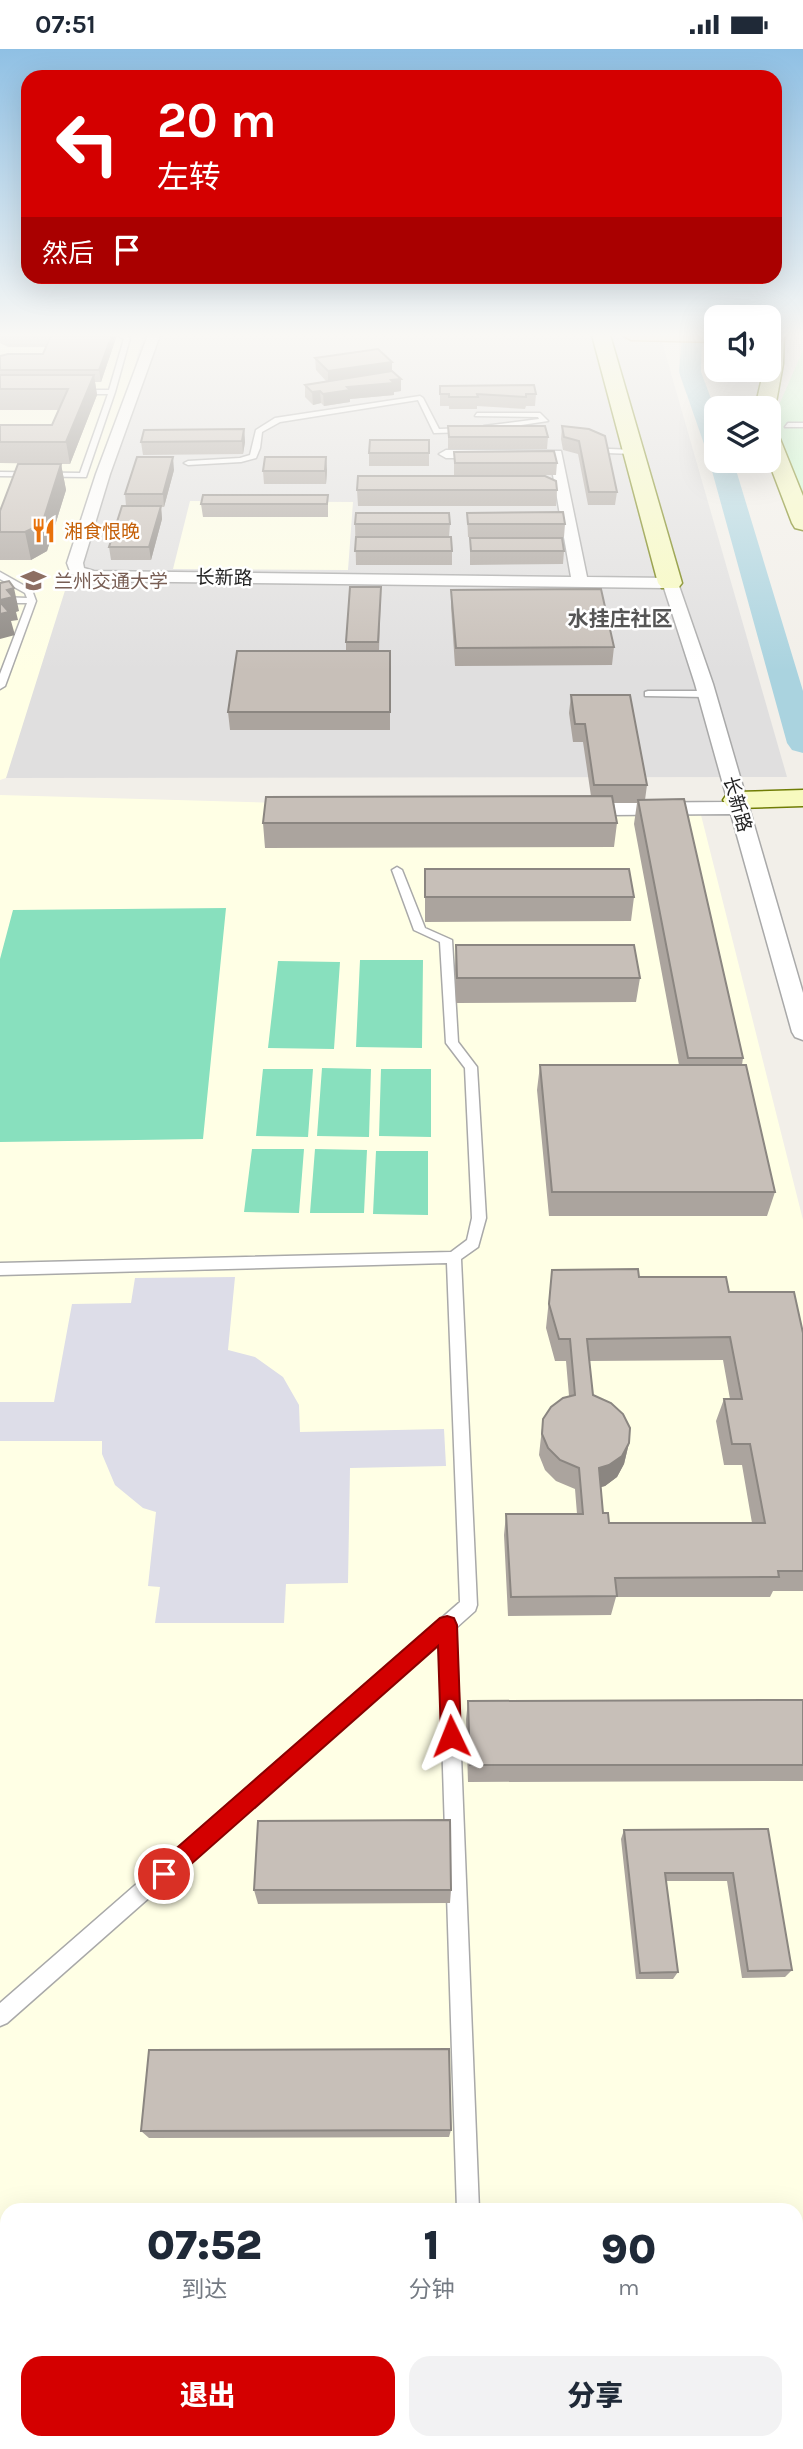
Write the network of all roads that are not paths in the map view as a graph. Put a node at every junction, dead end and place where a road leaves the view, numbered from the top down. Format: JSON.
{"nodes":[{"id":1,"x":92,"y":447,"type":"edge"},
{"id":2,"x":113,"y":447,"type":"edge"},
{"id":3,"x":258,"y":447,"type":"edge"},
{"id":4,"x":633,"y":447,"type":"edge"},
{"id":5,"x":610,"y":451,"type":"edge"},
{"id":6,"x":634,"y":451,"type":"junction"},
{"id":7,"x":446,"y":454,"type":"edge"},
{"id":8,"x":188,"y":463,"type":"dead end"},
{"id":9,"x":781,"y":467,"type":"edge"},
{"id":10,"x":0,"y":474,"type":"edge"},
{"id":11,"x":26,"y":474,"type":"junction"},
{"id":12,"x":21,"y":487,"type":"edge"},
{"id":13,"x":803,"y":523,"type":"edge"},
{"id":14,"x":0,"y":575,"type":"edge"},
{"id":15,"x":580,"y":581,"type":"junction"},
{"id":16,"x":670,"y":583,"type":"junction"},
{"id":17,"x":0,"y":600,"type":"edge"},
{"id":18,"x":32,"y":601,"type":"junction"},
{"id":19,"x":0,"y":686,"type":"edge"},
{"id":20,"x":648,"y":694,"type":"dead end"},
{"id":21,"x":707,"y":694,"type":"junction"},
{"id":22,"x":802,"y":799,"type":"edge"},
{"id":23,"x":738,"y":804,"type":"junction"},
{"id":24,"x":608,"y":809,"type":"edge"},
{"id":25,"x":397,"y":870,"type":"dead end"},
{"id":26,"x":803,"y":1032,"type":"edge"},
{"id":27,"x":454,"y":1257,"type":"junction"},
{"id":28,"x":0,"y":1269,"type":"edge"},
{"id":29,"x":447,"y":1625,"type":"junction"},
{"id":30,"x":0,"y":2016,"type":"edge"},
{"id":31,"x":468,"y":2203,"type":"edge"}],
"edges":[{"from":1,"to":11,"type":"lane"},
{"from":2,"to":15,"type":"street","name":"长新路"},
{"from":3,"to":8,"type":"lane"},
{"from":4,"to":6,"type":"street"},
{"from":5,"to":6,"type":"lane"},
{"from":6,"to":16,"type":"street"},
{"from":7,"to":15,"type":"street"},
{"from":9,"to":13,"type":"street"},
{"from":10,"to":11,"type":"lane"},
{"from":11,"to":12,"type":"lane"},
{"from":14,"to":18,"type":"lane"},
{"from":15,"to":16,"type":"street","name":"长新路"},
{"from":16,"to":21,"type":"street","name":"长新路"},
{"from":17,"to":18,"type":"lane"},
{"from":18,"to":19,"type":"lane"},
{"from":20,"to":21,"type":"lane"},
{"from":21,"to":23,"type":"street","name":"长新路"},
{"from":22,"to":23,"type":"street"},
{"from":23,"to":24,"type":"street"},
{"from":23,"to":26,"type":"street","name":"长新路"},
{"from":25,"to":27,"type":"lane"},
{"from":27,"to":28,"type":"lane"},
{"from":27,"to":29,"type":"lane"},
{"from":29,"to":30,"type":"lane"},
{"from":29,"to":31,"type":"lane"}]}
